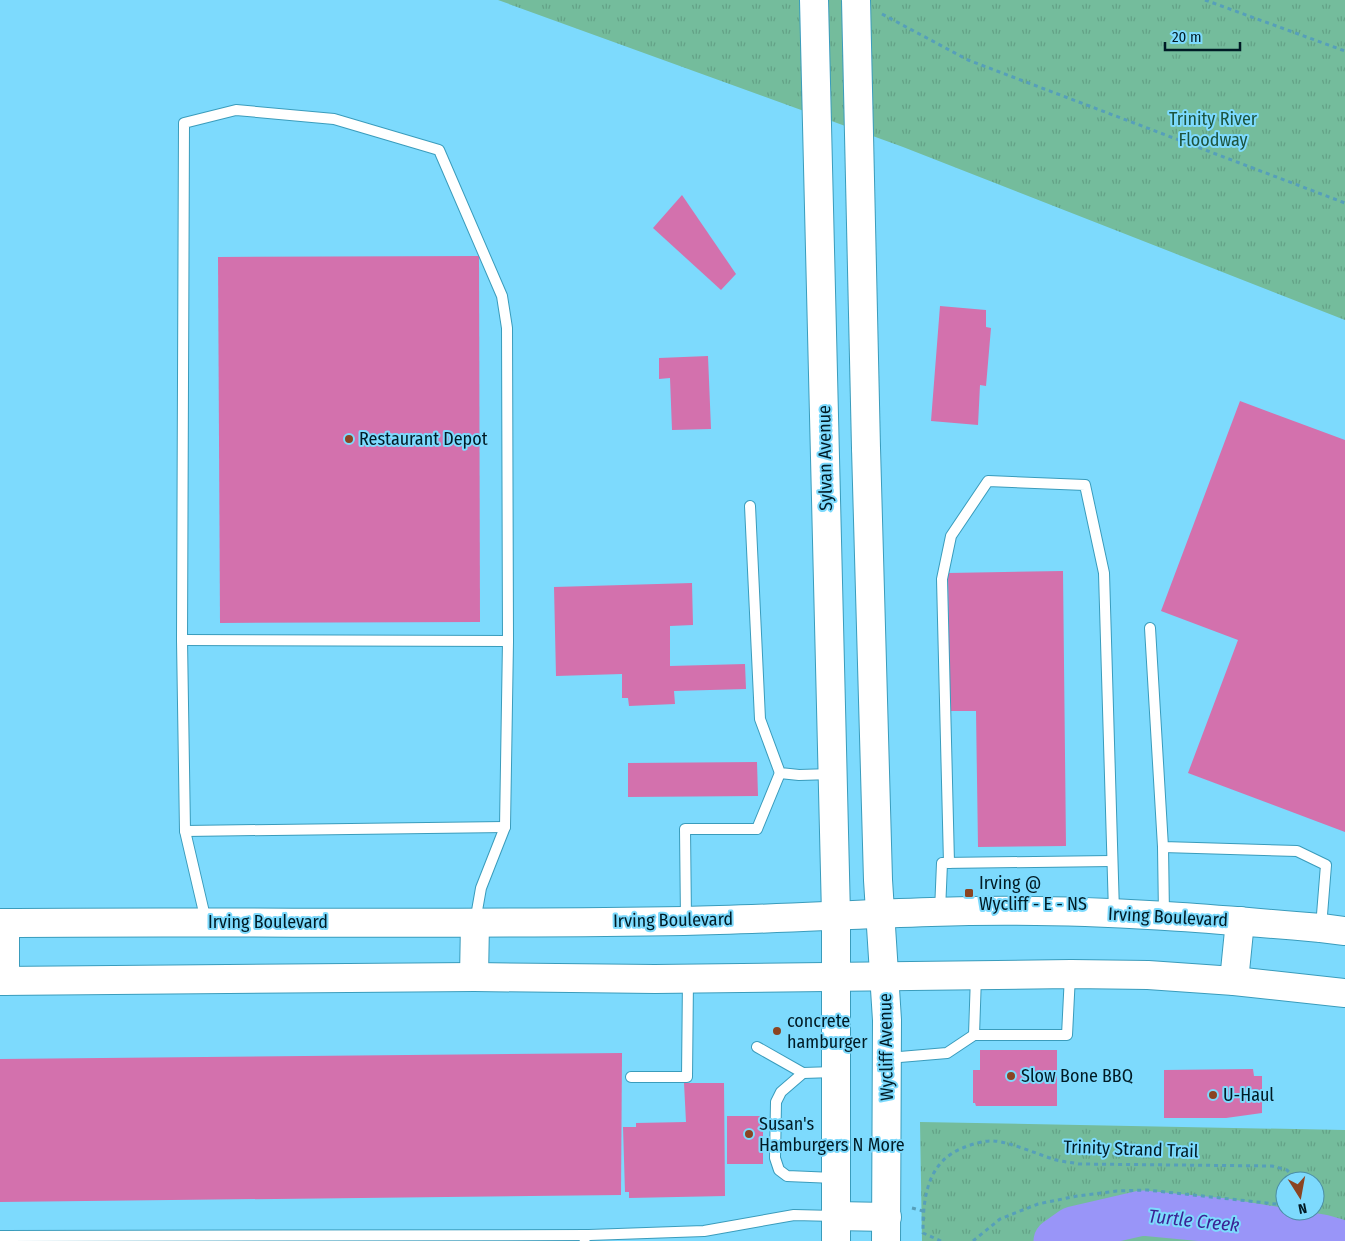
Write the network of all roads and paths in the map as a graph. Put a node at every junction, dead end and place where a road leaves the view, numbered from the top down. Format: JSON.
{"nodes":[{"id":1,"x":814,"y":0,"type":"edge"},
{"id":2,"x":856,"y":0,"type":"edge"},
{"id":3,"x":1205,"y":0,"type":"edge"},
{"id":4,"x":881,"y":14,"type":"dead end"},
{"id":5,"x":1345,"y":51,"type":"edge"},
{"id":6,"x":1345,"y":203,"type":"edge"},
{"id":7,"x":750,"y":506,"type":"dead end"},
{"id":8,"x":1150,"y":628,"type":"dead end"},
{"id":9,"x":182,"y":640,"type":"junction"},
{"id":10,"x":508,"y":641,"type":"junction"},
{"id":11,"x":780,"y":773,"type":"junction"},
{"id":12,"x":832,"y":774,"type":"junction"},
{"id":13,"x":505,"y":827,"type":"junction"},
{"id":14,"x":185,"y":831,"type":"junction"},
{"id":15,"x":1163,"y":847,"type":"junction"},
{"id":16,"x":1112,"y":861,"type":"junction"},
{"id":17,"x":949,"y":863,"type":"junction"},
{"id":18,"x":940,"y":912,"type":"junction"},
{"id":19,"x":1114,"y":913,"type":"junction"},
{"id":20,"x":880,"y":914,"type":"junction"},
{"id":21,"x":836,"y":915,"type":"junction"},
{"id":22,"x":1164,"y":915,"type":"junction"},
{"id":23,"x":206,"y":921,"type":"junction"},
{"id":24,"x":686,"y":921,"type":"junction"},
{"id":25,"x":1240,"y":921,"type":"junction"},
{"id":26,"x":3,"y":923,"type":"edge"},
{"id":27,"x":475,"y":923,"type":"junction"},
{"id":28,"x":1333,"y":930,"type":"edge"},
{"id":29,"x":1070,"y":974,"type":"junction"},
{"id":30,"x":976,"y":976,"type":"junction"},
{"id":31,"x":474,"y":977,"type":"junction"},
{"id":32,"x":836,"y":977,"type":"junction"},
{"id":33,"x":884,"y":977,"type":"junction"},
{"id":34,"x":688,"y":978,"type":"junction"},
{"id":35,"x":3,"y":981,"type":"edge"},
{"id":36,"x":1234,"y":981,"type":"junction"},
{"id":37,"x":1345,"y":993,"type":"edge"},
{"id":38,"x":974,"y":1035,"type":"junction"},
{"id":39,"x":757,"y":1047,"type":"dead end"},
{"id":40,"x":887,"y":1058,"type":"junction"},
{"id":41,"x":835,"y":1072,"type":"junction"},
{"id":42,"x":803,"y":1073,"type":"junction"},
{"id":43,"x":631,"y":1077,"type":"dead end"},
{"id":44,"x":1288,"y":1171,"type":"edge"},
{"id":45,"x":835,"y":1178,"type":"junction"},
{"id":46,"x":1275,"y":1206,"type":"edge"},
{"id":47,"x":836,"y":1228,"type":"edge"},
{"id":48,"x":886,"y":1229,"type":"edge"},
{"id":49,"x":589,"y":1235,"type":"junction"},
{"id":50,"x":0,"y":1236,"type":"edge"},
{"id":51,"x":579,"y":1241,"type":"edge"},
{"id":52,"x":941,"y":1241,"type":"edge"},
{"id":53,"x":973,"y":1241,"type":"edge"}],
"edges":[{"from":1,"to":12,"type":"main road","name":"Sylvan Avenue"},
{"from":2,"to":20,"type":"main road","bridge":true},
{"from":3,"to":5,"type":"path"},
{"from":4,"to":6,"type":"path"},
{"from":7,"to":11,"type":"lane"},
{"from":8,"to":15,"type":"lane"},
{"from":9,"to":10,"type":"lane"},
{"from":9,"to":10,"type":"lane"},
{"from":9,"to":14,"type":"lane"},
{"from":10,"to":13,"type":"lane"},
{"from":11,"to":12,"type":"lane"},
{"from":11,"to":24,"type":"lane"},
{"from":12,"to":21,"type":"main road","name":"Sylvan Avenue"},
{"from":13,"to":14,"type":"lane"},
{"from":13,"to":27,"type":"lane"},
{"from":14,"to":23,"type":"lane"},
{"from":15,"to":22,"type":"lane"},
{"from":15,"to":28,"type":"lane"},
{"from":16,"to":17,"type":"lane"},
{"from":16,"to":17,"type":"lane"},
{"from":16,"to":19,"type":"lane"},
{"from":17,"to":18,"type":"lane"},
{"from":18,"to":19,"type":"main road","name":"Irving Boulevard"},
{"from":18,"to":20,"type":"main road","name":"Irving Boulevard"},
{"from":19,"to":22,"type":"main road","name":"Irving Boulevard"},
{"from":20,"to":21,"type":"main road","name":"Irving Boulevard"},
{"from":20,"to":33,"type":"main road","name":"Wycliff Avenue"},
{"from":21,"to":24,"type":"main road","name":"Irving Boulevard"},
{"from":21,"to":32,"type":"main road"},
{"from":22,"to":25,"type":"main road","name":"Irving Boulevard"},
{"from":23,"to":26,"type":"main road","name":"Irving Boulevard"},
{"from":23,"to":27,"type":"main road","name":"Irving Boulevard"},
{"from":24,"to":27,"type":"main road","name":"Irving Boulevard"},
{"from":25,"to":28,"type":"main road","name":"Irving Boulevard"},
{"from":25,"to":36,"type":"main road"},
{"from":26,"to":35,"type":"main road"},
{"from":27,"to":31,"type":"main road"},
{"from":29,"to":30,"type":"main road"},
{"from":29,"to":36,"type":"main road"},
{"from":29,"to":38,"type":"lane"},
{"from":30,"to":33,"type":"main road"},
{"from":30,"to":38,"type":"lane"},
{"from":31,"to":34,"type":"main road"},
{"from":31,"to":35,"type":"main road"},
{"from":32,"to":33,"type":"main road"},
{"from":32,"to":34,"type":"main road"},
{"from":32,"to":41,"type":"main road"},
{"from":33,"to":40,"type":"main road","name":"Wycliff Avenue"},
{"from":34,"to":43,"type":"lane"},
{"from":36,"to":37,"type":"main road"},
{"from":38,"to":40,"type":"lane"},
{"from":39,"to":42,"type":"lane"},
{"from":40,"to":48,"type":"main road","name":"Wycliff Avenue"},
{"from":41,"to":42,"type":"lane"},
{"from":41,"to":45,"type":"main road"},
{"from":42,"to":45,"type":"lane"},
{"from":44,"to":52,"type":"path","name":"Trinity Strand Trail"},
{"from":45,"to":47,"type":"main road"},
{"from":46,"to":53,"type":"path"},
{"from":47,"to":48,"type":"main road"},
{"from":47,"to":49,"type":"lane"},
{"from":49,"to":50,"type":"lane"},
{"from":49,"to":51,"type":"lane"}]}
